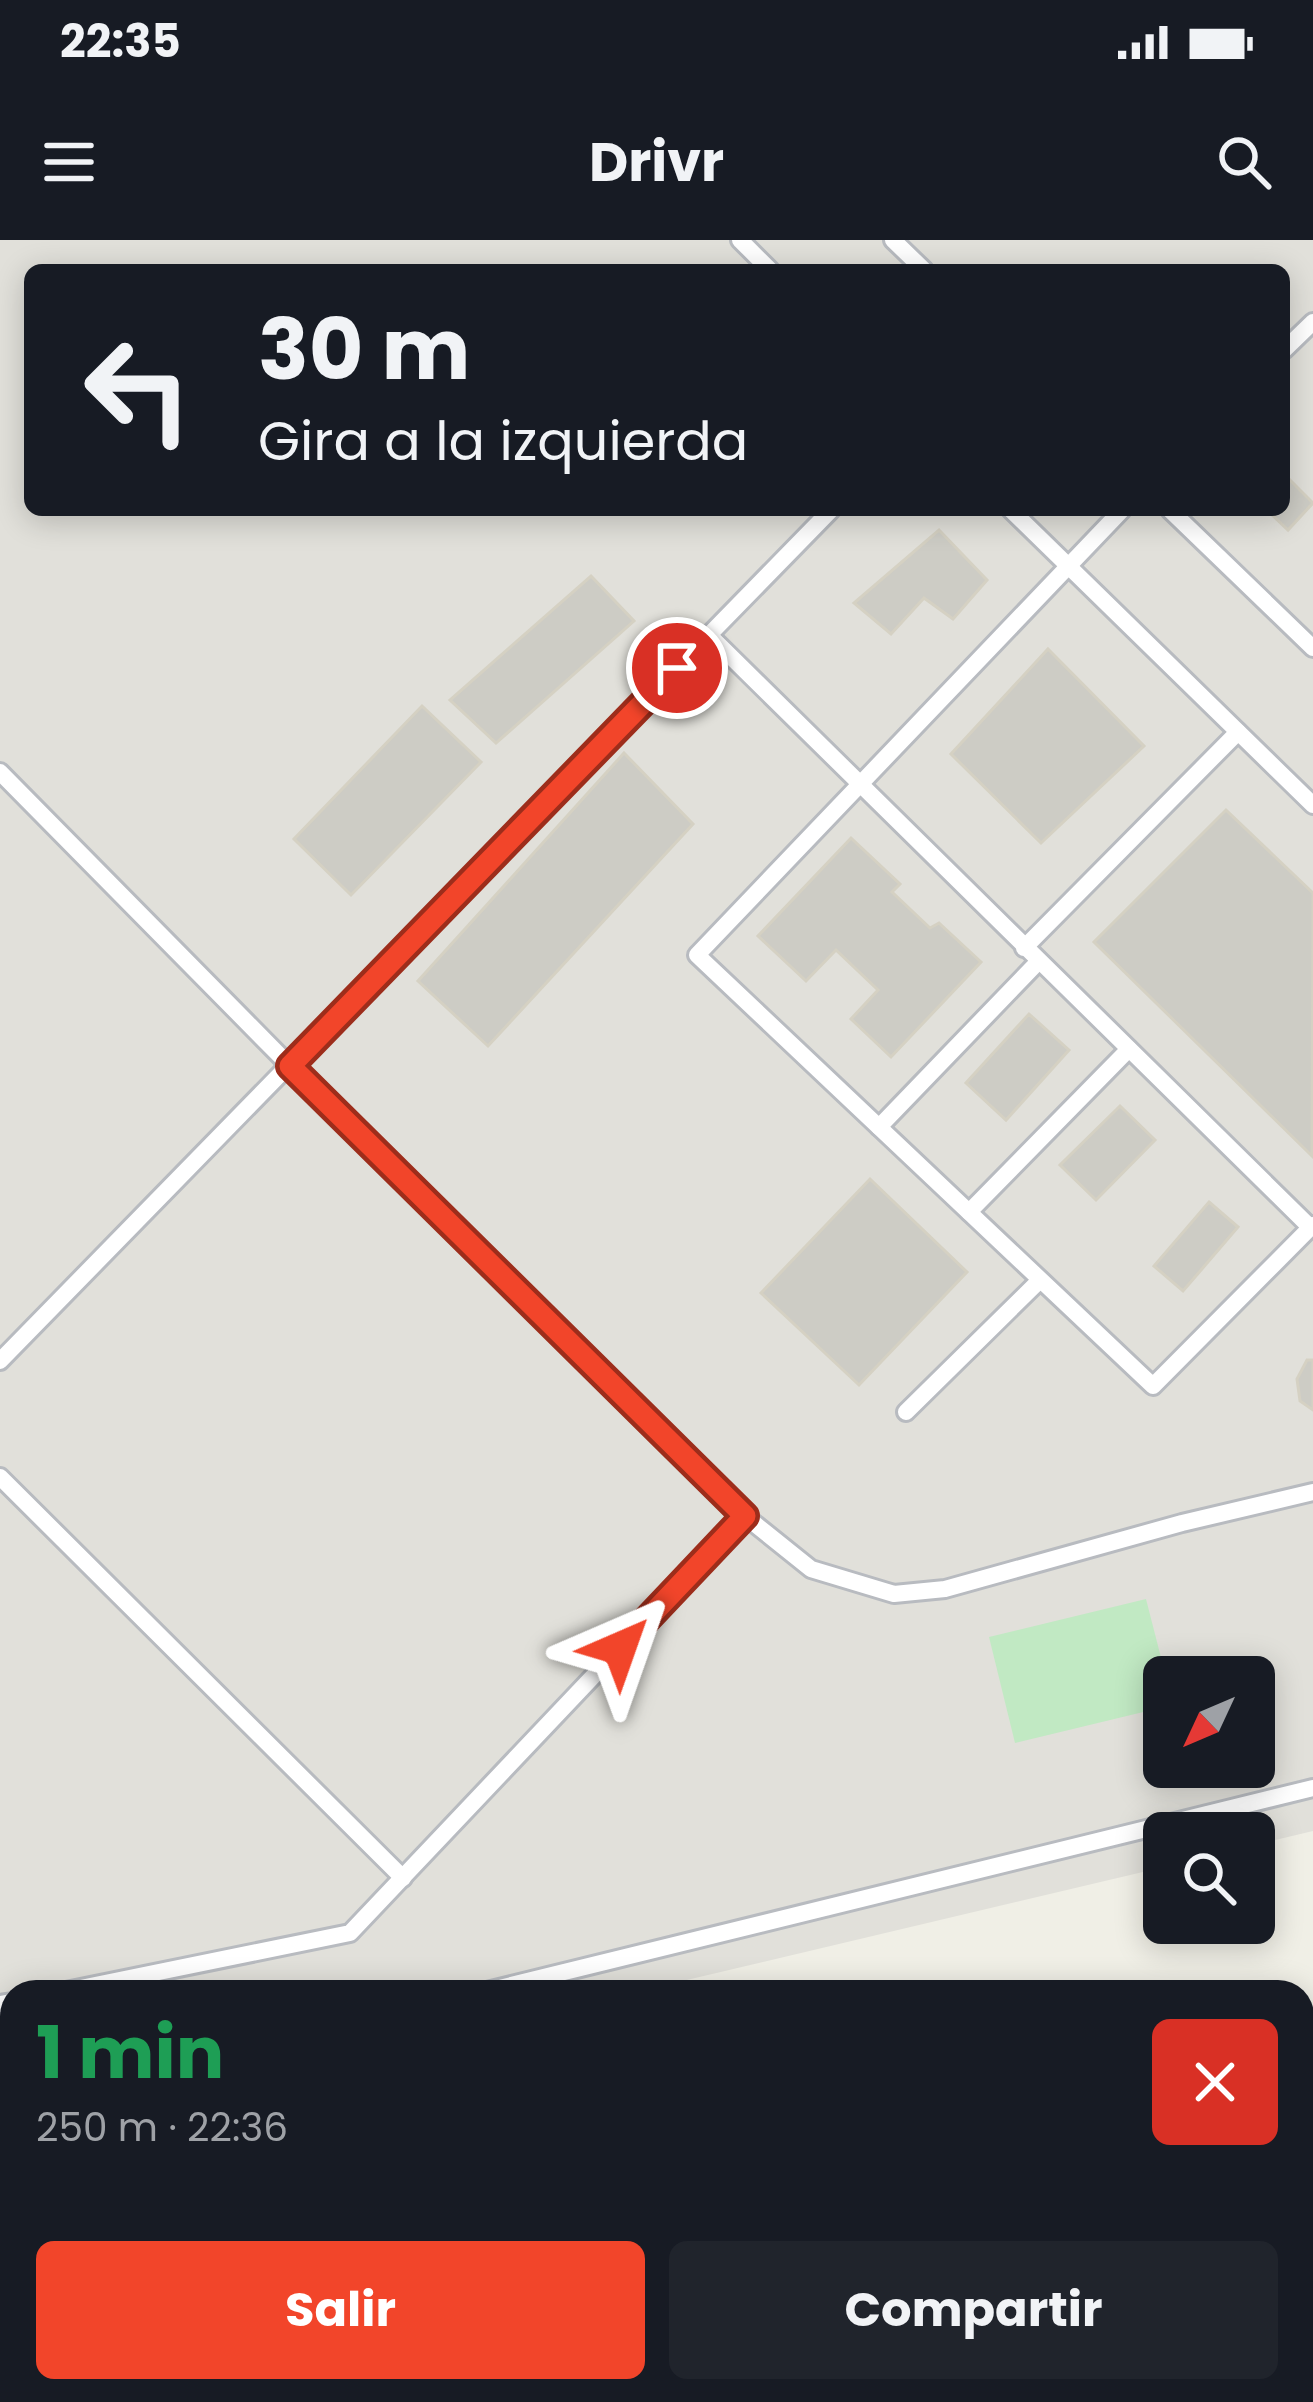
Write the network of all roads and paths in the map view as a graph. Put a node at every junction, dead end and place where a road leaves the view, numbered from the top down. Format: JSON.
{"nodes":[{"id":1,"x":740,"y":240,"type":"edge"},
{"id":2,"x":893,"y":240,"type":"edge"},
{"id":3,"x":764,"y":264,"type":"edge"},
{"id":4,"x":918,"y":264,"type":"edge"},
{"id":5,"x":1313,"y":322,"type":"edge"},
{"id":6,"x":1290,"y":344,"type":"edge"},
{"id":7,"x":825,"y":516,"type":"edge"},
{"id":8,"x":1017,"y":516,"type":"edge"},
{"id":9,"x":1116,"y":516,"type":"edge"},
{"id":10,"x":1176,"y":516,"type":"edge"},
{"id":11,"x":1067,"y":566,"type":"junction"},
{"id":12,"x":709,"y":635,"type":"junction"},
{"id":13,"x":1313,"y":648,"type":"edge"},
{"id":14,"x":1238,"y":732,"type":"junction"},
{"id":15,"x":0,"y":772,"type":"edge"},
{"id":16,"x":858,"y":786,"type":"junction"},
{"id":17,"x":1313,"y":805,"type":"edge"},
{"id":18,"x":1024,"y":948,"type":"junction"},
{"id":19,"x":1038,"y":962,"type":"junction"},
{"id":20,"x":1129,"y":1049,"type":"junction"},
{"id":21,"x":290,"y":1066,"type":"junction"},
{"id":22,"x":879,"y":1127,"type":"junction"},
{"id":23,"x":969,"y":1213,"type":"junction"},
{"id":24,"x":1312,"y":1227,"type":"edge"},
{"id":25,"x":1040,"y":1280,"type":"junction"},
{"id":26,"x":0,"y":1361,"type":"edge"},
{"id":27,"x":906,"y":1412,"type":"dead end"},
{"id":28,"x":0,"y":1477,"type":"edge"},
{"id":29,"x":1313,"y":1492,"type":"edge"},
{"id":30,"x":745,"y":1516,"type":"junction"},
{"id":31,"x":1313,"y":1788,"type":"edge"},
{"id":32,"x":403,"y":1878,"type":"junction"},
{"id":33,"x":120,"y":1980,"type":"edge"},
{"id":34,"x":533,"y":1980,"type":"edge"}],
"edges":[{"from":1,"to":3,"type":"lane"},
{"from":2,"to":4,"type":"lane"},
{"from":5,"to":6,"type":"lane"},
{"from":7,"to":12,"type":"lane"},
{"from":8,"to":11,"type":"lane"},
{"from":9,"to":11,"type":"lane"},
{"from":10,"to":13,"type":"lane"},
{"from":11,"to":14,"type":"lane"},
{"from":11,"to":16,"type":"lane"},
{"from":12,"to":16,"type":"lane"},
{"from":12,"to":21,"type":"lane"},
{"from":14,"to":17,"type":"lane"},
{"from":14,"to":18,"type":"lane"},
{"from":15,"to":21,"type":"lane"},
{"from":16,"to":18,"type":"lane"},
{"from":16,"to":22,"type":"lane"},
{"from":18,"to":19,"type":"lane"},
{"from":19,"to":20,"type":"lane"},
{"from":19,"to":22,"type":"lane"},
{"from":20,"to":23,"type":"lane"},
{"from":20,"to":24,"type":"lane"},
{"from":21,"to":26,"type":"lane"},
{"from":21,"to":30,"type":"lane"},
{"from":22,"to":23,"type":"lane"},
{"from":23,"to":25,"type":"lane"},
{"from":24,"to":25,"type":"lane"},
{"from":25,"to":27,"type":"lane"},
{"from":28,"to":32,"type":"lane"},
{"from":29,"to":30,"type":"lane"},
{"from":30,"to":32,"type":"lane"},
{"from":31,"to":34,"type":"lane"},
{"from":32,"to":33,"type":"lane"}]}
